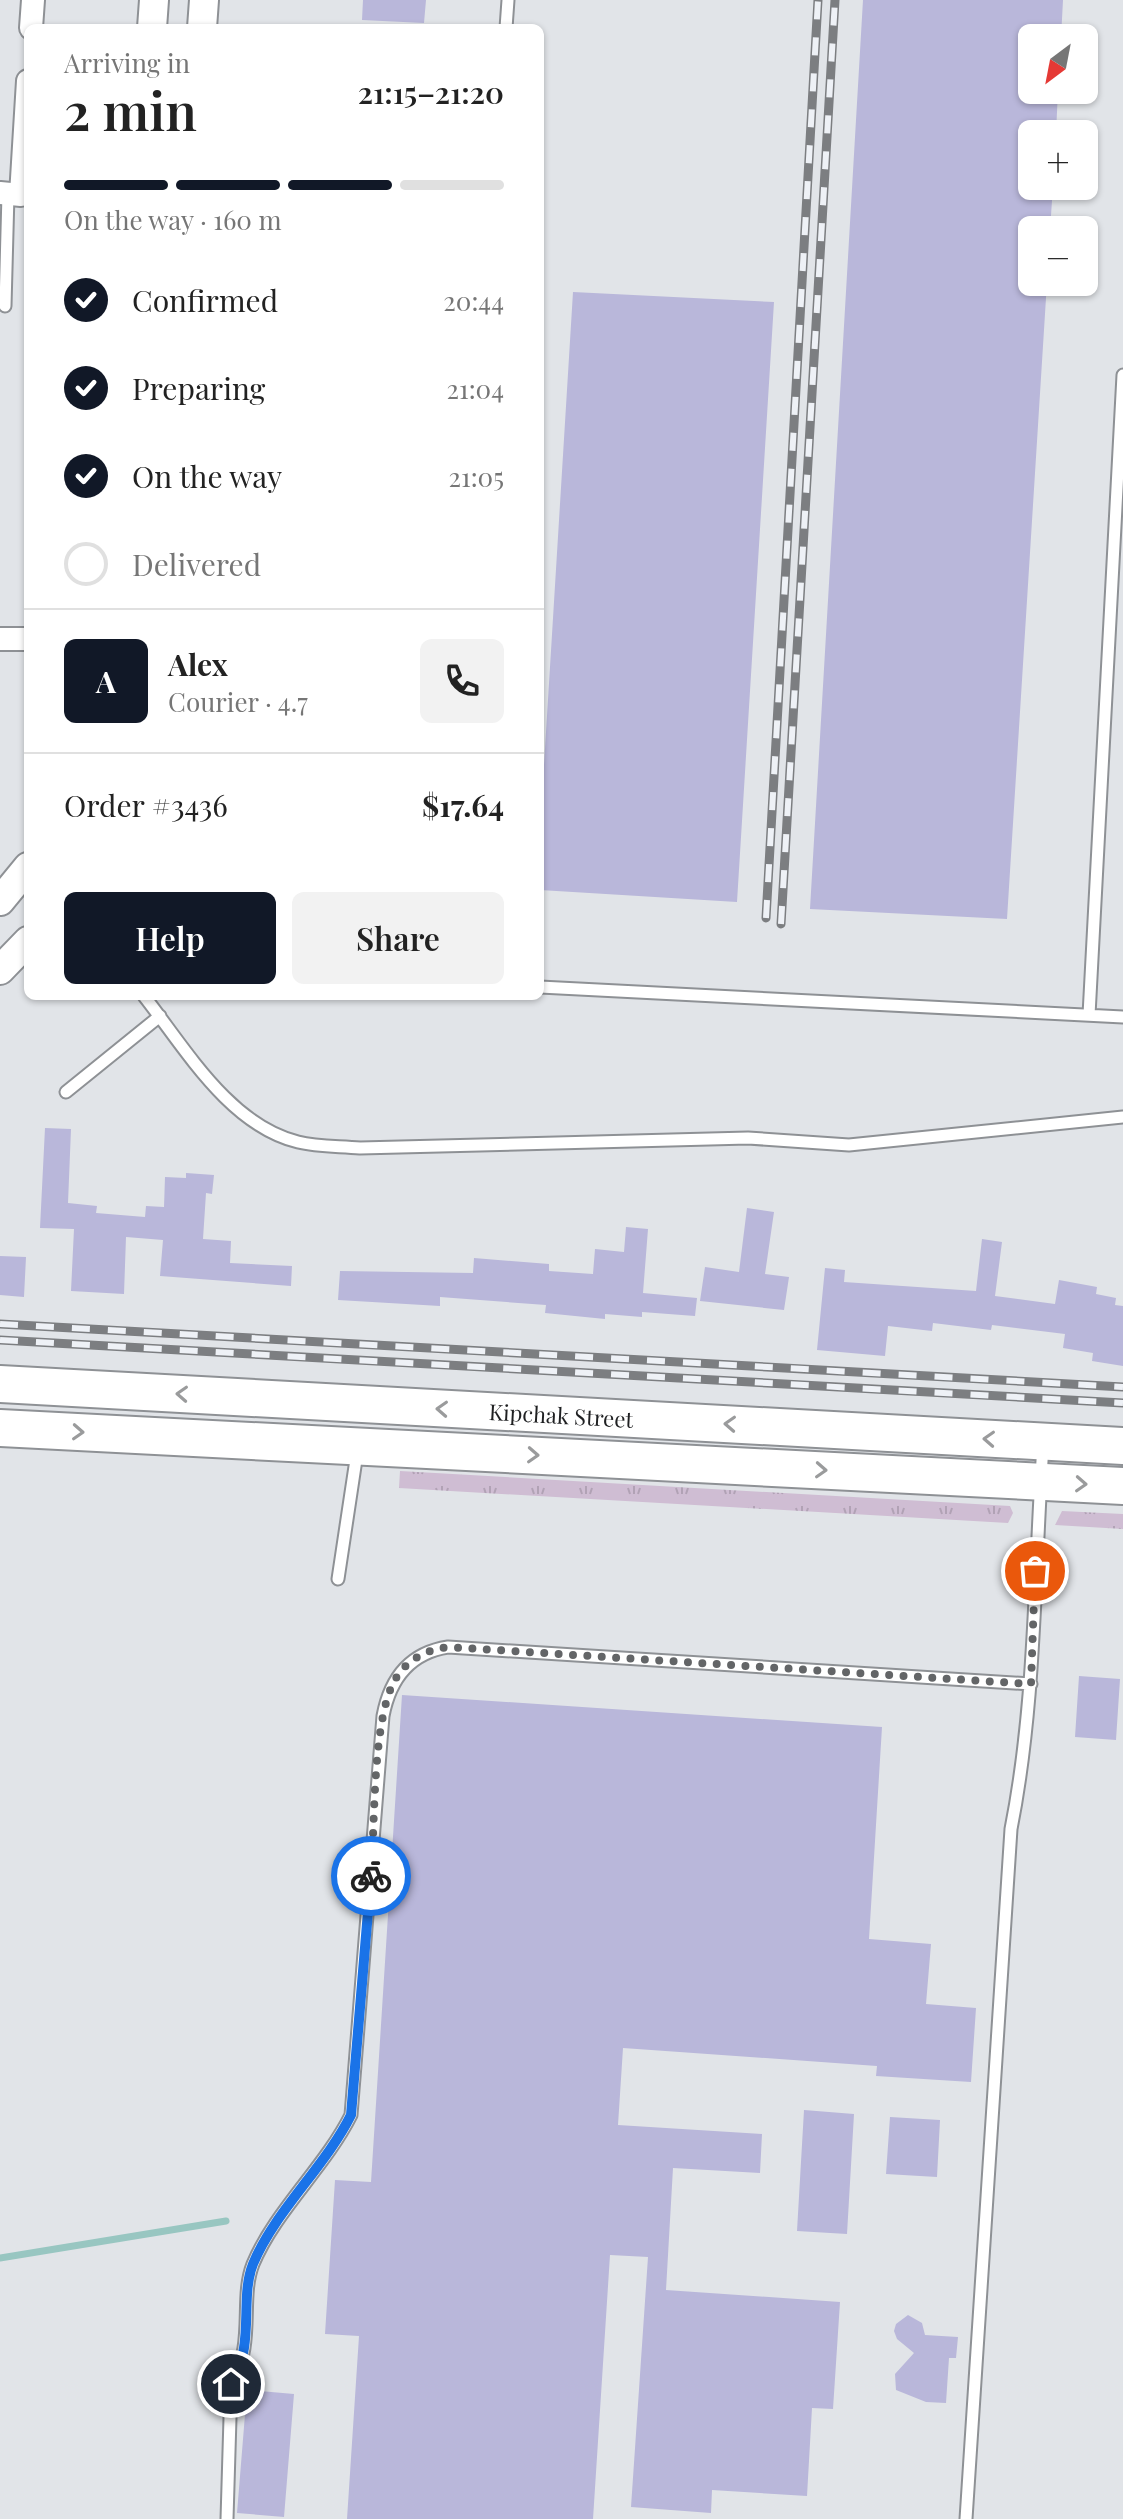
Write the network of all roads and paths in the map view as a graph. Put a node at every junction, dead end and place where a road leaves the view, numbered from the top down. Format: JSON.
{"nodes":[{"id":1,"x":33,"y":0,"type":"edge"},
{"id":2,"x":154,"y":0,"type":"edge"},
{"id":3,"x":204,"y":0,"type":"edge"},
{"id":4,"x":508,"y":0,"type":"edge"},
{"id":5,"x":31,"y":24,"type":"edge"},
{"id":6,"x":152,"y":24,"type":"edge"},
{"id":7,"x":202,"y":24,"type":"edge"},
{"id":8,"x":506,"y":24,"type":"edge"},
{"id":9,"x":24,"y":113,"type":"edge"},
{"id":10,"x":14,"y":194,"type":"edge"},
{"id":11,"x":5,"y":306,"type":"dead end"},
{"id":12,"x":1123,"y":375,"type":"edge"},
{"id":13,"x":0,"y":639,"type":"edge"},
{"id":14,"x":24,"y":639,"type":"edge"},
{"id":15,"x":24,"y":945,"type":"edge"},
{"id":16,"x":0,"y":970,"type":"edge"},
{"id":17,"x":544,"y":987,"type":"edge"},
{"id":18,"x":147,"y":1000,"type":"edge"},
{"id":19,"x":1089,"y":1015,"type":"junction"},
{"id":20,"x":160,"y":1016,"type":"junction"},
{"id":21,"x":1123,"y":1017,"type":"edge"},
{"id":22,"x":66,"y":1092,"type":"dead end"},
{"id":23,"x":1123,"y":1117,"type":"edge"},
{"id":24,"x":0,"y":1384,"type":"edge"},
{"id":25,"x":0,"y":1428,"type":"edge"},
{"id":26,"x":1043,"y":1442,"type":"junction"},
{"id":27,"x":358,"y":1446,"type":"junction"},
{"id":28,"x":1123,"y":1446,"type":"edge"},
{"id":29,"x":1040,"y":1481,"type":"junction"},
{"id":30,"x":1123,"y":1486,"type":"edge"},
{"id":31,"x":338,"y":1579,"type":"dead end"},
{"id":32,"x":1031,"y":1684,"type":"junction"},
{"id":33,"x":227,"y":2519,"type":"edge"},
{"id":34,"x":966,"y":2519,"type":"edge"}],
"edges":[{"from":1,"to":5,"type":"street"},
{"from":2,"to":6,"type":"street"},
{"from":3,"to":7,"type":"street"},
{"from":4,"to":8,"type":"lane"},
{"from":9,"to":10,"type":"street"},
{"from":10,"to":11,"type":"lane"},
{"from":12,"to":19,"type":"lane"},
{"from":13,"to":14,"type":"street"},
{"from":15,"to":16,"type":"street"},
{"from":17,"to":19,"type":"lane"},
{"from":18,"to":20,"type":"lane"},
{"from":19,"to":21,"type":"lane"},
{"from":20,"to":22,"type":"lane"},
{"from":20,"to":23,"type":"lane"},
{"from":26,"to":24,"type":"main road","name":"Kipchak Street","one_way":true},
{"from":25,"to":27,"type":"main road","name":"Kipchak Street","one_way":true},
{"from":26,"to":28,"type":"main road","name":"Kipchak Street"},
{"from":26,"to":29,"type":"lane"},
{"from":27,"to":29,"type":"main road","name":"Kipchak Street","one_way":true},
{"from":27,"to":31,"type":"lane"},
{"from":29,"to":30,"type":"main road","name":"Kipchak Street","one_way":true},
{"from":29,"to":32,"type":"lane"},
{"from":32,"to":33,"type":"lane"},
{"from":32,"to":34,"type":"lane"}]}
